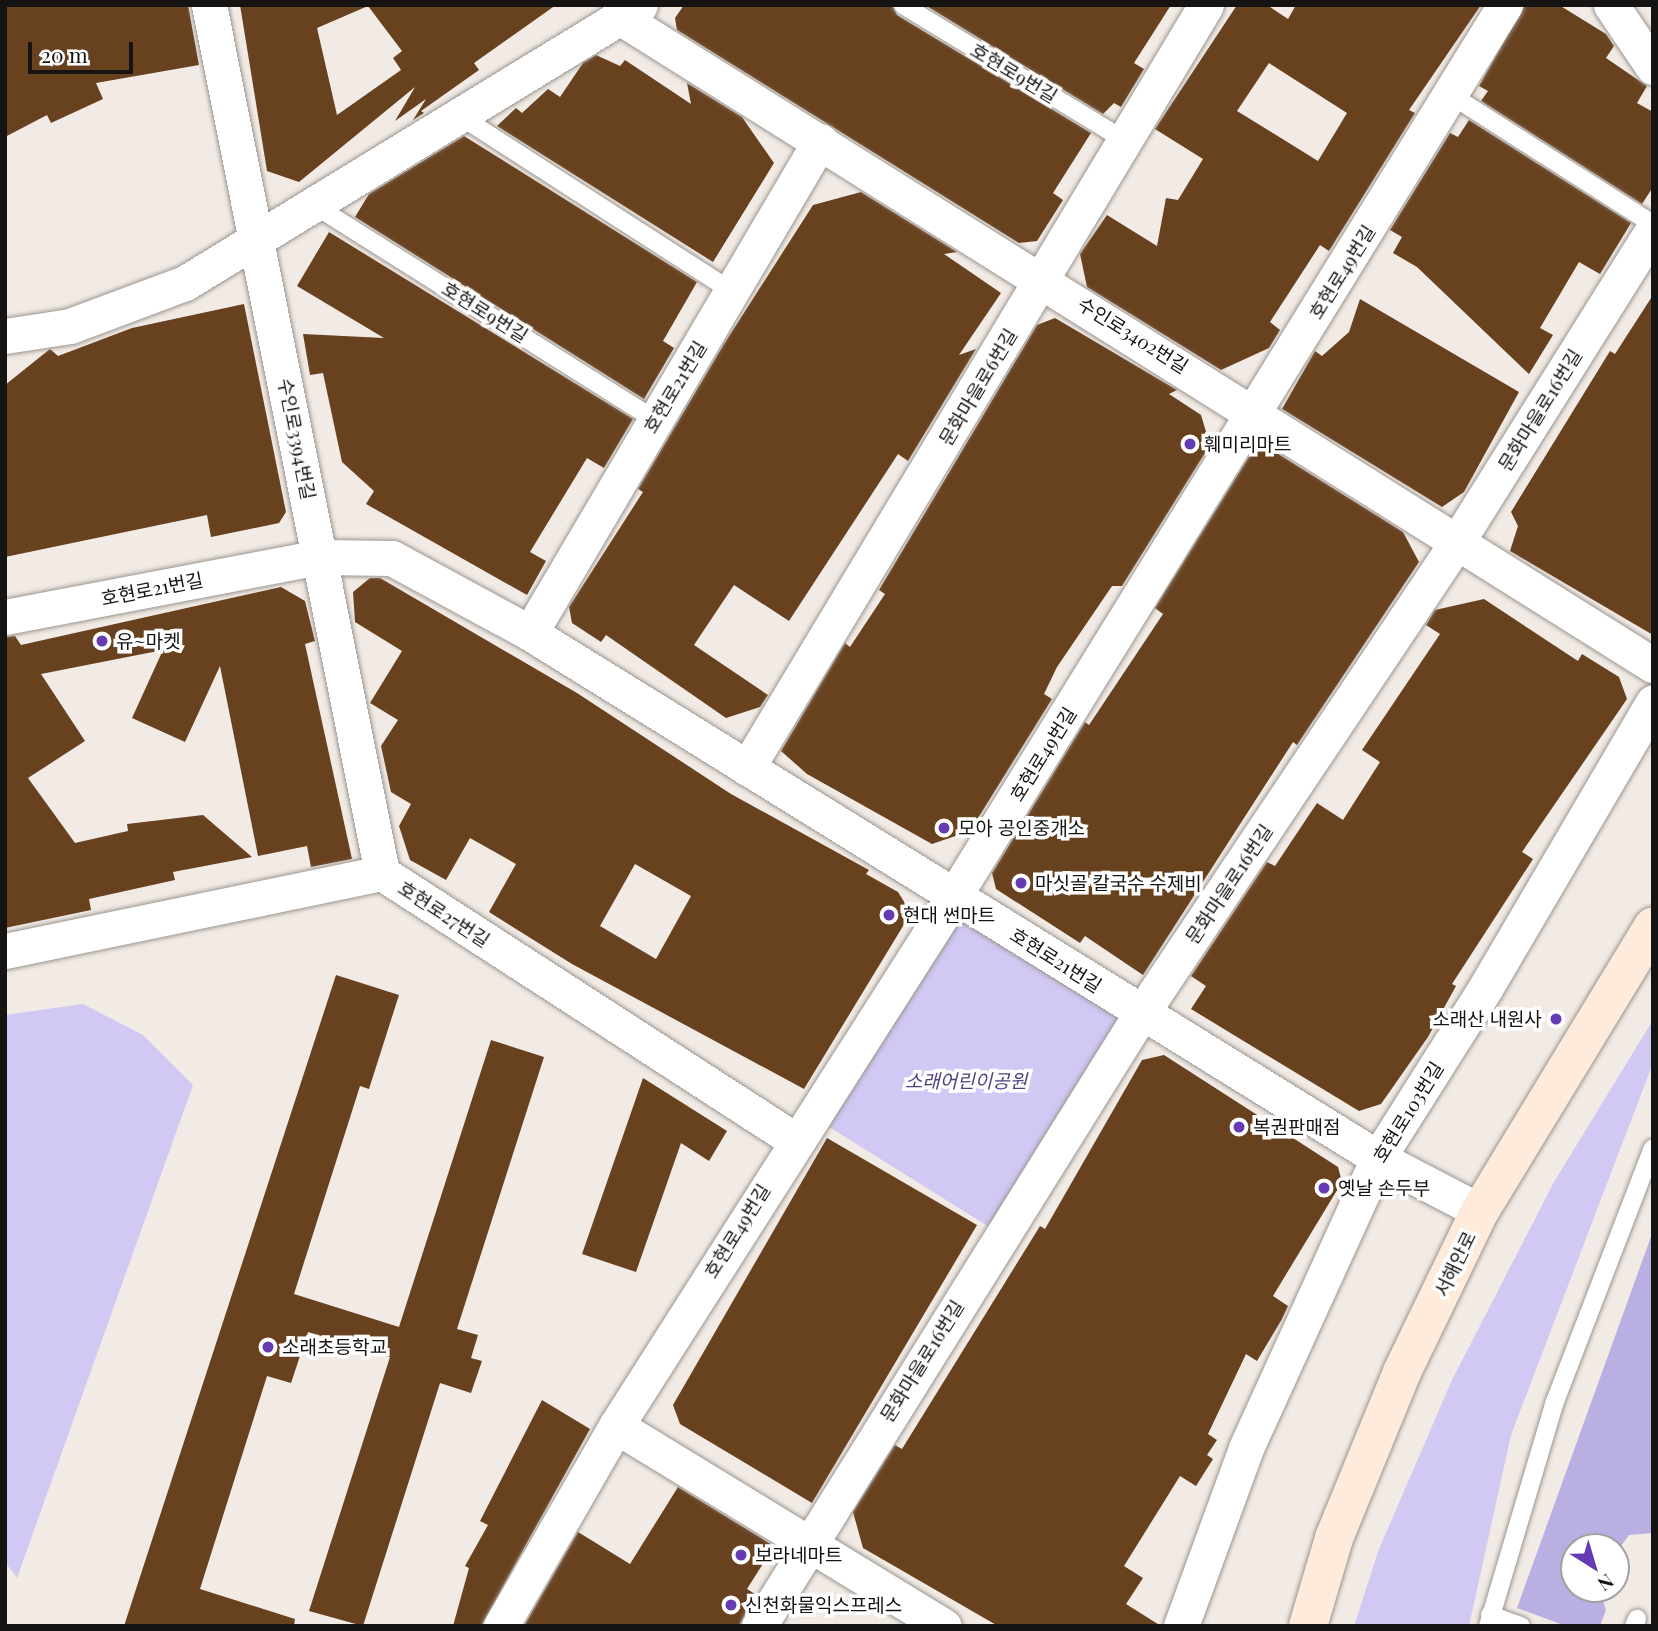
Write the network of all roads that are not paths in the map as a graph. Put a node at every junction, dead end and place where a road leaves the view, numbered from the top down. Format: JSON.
{"nodes":[{"id":1,"x":209,"y":5,"type":"edge"},
{"id":2,"x":903,"y":5,"type":"edge"},
{"id":3,"x":1505,"y":5,"type":"edge"},
{"id":4,"x":1611,"y":5,"type":"edge"},
{"id":5,"x":1199,"y":8,"type":"edge"},
{"id":6,"x":627,"y":9,"type":"edge"},
{"id":7,"x":1653,"y":67,"type":"edge"},
{"id":8,"x":1451,"y":95,"type":"junction"},
{"id":9,"x":460,"y":116,"type":"junction"},
{"id":10,"x":820,"y":141,"type":"junction"},
{"id":11,"x":1126,"y":141,"type":"junction"},
{"id":12,"x":314,"y":205,"type":"junction"},
{"id":13,"x":1653,"y":227,"type":"edge"},
{"id":14,"x":257,"y":240,"type":"junction"},
{"id":15,"x":1043,"y":280,"type":"junction"},
{"id":16,"x":732,"y":291,"type":"junction"},
{"id":17,"x":11,"y":344,"type":"edge"},
{"id":18,"x":1256,"y":412,"type":"junction"},
{"id":19,"x":656,"y":420,"type":"junction"},
{"id":20,"x":1457,"y":542,"type":"junction"},
{"id":21,"x":320,"y":556,"type":"junction"},
{"id":22,"x":5,"y":617,"type":"edge"},
{"id":23,"x":530,"y":633,"type":"junction"},
{"id":24,"x":1653,"y":665,"type":"edge"},
{"id":25,"x":1653,"y":702,"type":"edge"},
{"id":26,"x":747,"y":768,"type":"junction"},
{"id":27,"x":382,"y":873,"type":"junction"},
{"id":28,"x":954,"y":896,"type":"junction"},
{"id":29,"x":1653,"y":927,"type":"edge"},
{"id":30,"x":5,"y":951,"type":"edge"},
{"id":31,"x":1141,"y":1014,"type":"junction"},
{"id":32,"x":794,"y":1140,"type":"junction"},
{"id":33,"x":1653,"y":1148,"type":"edge"},
{"id":34,"x":1378,"y":1158,"type":"junction"},
{"id":35,"x":1480,"y":1211,"type":"junction"},
{"id":36,"x":616,"y":1426,"type":"junction"},
{"id":37,"x":808,"y":1542,"type":"junction"},
{"id":38,"x":1489,"y":1620,"type":"edge"},
{"id":39,"x":501,"y":1626,"type":"edge"},
{"id":40,"x":760,"y":1626,"type":"edge"},
{"id":41,"x":944,"y":1626,"type":"edge"},
{"id":42,"x":1181,"y":1626,"type":"edge"},
{"id":43,"x":1308,"y":1626,"type":"edge"},
{"id":44,"x":1521,"y":1626,"type":"edge"}],
"edges":[{"from":1,"to":14,"type":"street","name":"수인로3394번길"},
{"from":2,"to":11,"type":"lane","name":"호현로9번길"},
{"from":3,"to":8,"type":"street","name":"호현로49번길"},
{"from":4,"to":7,"type":"street"},
{"from":5,"to":11,"type":"street","name":"문화마을로6번길"},
{"from":6,"to":9,"type":"street"},
{"from":6,"to":10,"type":"street","name":"수인로3402번길"},
{"from":8,"to":13,"type":"lane"},
{"from":8,"to":18,"type":"street","name":"호현로49번길"},
{"from":9,"to":12,"type":"street"},
{"from":9,"to":16,"type":"lane"},
{"from":10,"to":15,"type":"street","name":"수인로3402번길"},
{"from":10,"to":16,"type":"street","name":"호현로21번길"},
{"from":11,"to":15,"type":"street","name":"문화마을로6번길"},
{"from":12,"to":14,"type":"street"},
{"from":12,"to":19,"type":"lane","name":"호현로9번길"},
{"from":13,"to":20,"type":"street","name":"문화마을로16번길"},
{"from":14,"to":17,"type":"street"},
{"from":14,"to":21,"type":"street","name":"수인로3394번길"},
{"from":15,"to":18,"type":"street","name":"수인로3402번길"},
{"from":15,"to":26,"type":"street","name":"문화마을로6번길"},
{"from":16,"to":19,"type":"street","name":"호현로21번길"},
{"from":18,"to":20,"type":"street","name":"수인로3402번길"},
{"from":18,"to":28,"type":"street","name":"호현로49번길"},
{"from":19,"to":23,"type":"street","name":"호현로21번길"},
{"from":20,"to":24,"type":"street","name":"수인로3402번길"},
{"from":20,"to":31,"type":"street","name":"문화마을로16번길"},
{"from":21,"to":22,"type":"street","name":"호현로21번길"},
{"from":21,"to":23,"type":"street","name":"호현로21번길"},
{"from":21,"to":27,"type":"street","name":"수인로3394번길"},
{"from":23,"to":26,"type":"street","name":"호현로21번길"},
{"from":25,"to":34,"type":"street","name":"호현로103번길"},
{"from":26,"to":28,"type":"street","name":"호현로21번길"},
{"from":27,"to":30,"type":"street","name":"호현로27번길"},
{"from":27,"to":32,"type":"street","name":"호현로27번길"},
{"from":28,"to":31,"type":"street","name":"호현로21번길"},
{"from":28,"to":32,"type":"street","name":"호현로49번길"},
{"from":29,"to":35,"type":"main road","name":"서해안로"},
{"from":31,"to":34,"type":"street","name":"호현로21번길"},
{"from":31,"to":37,"type":"street","name":"문화마을로16번길"},
{"from":32,"to":36,"type":"street","name":"호현로49번길"},
{"from":33,"to":38,"type":"lane"},
{"from":34,"to":35,"type":"street","name":"호현로21번길"},
{"from":34,"to":42,"type":"street","name":"호현로103번길"},
{"from":35,"to":43,"type":"main road","name":"서해안로"},
{"from":36,"to":37,"type":"street"},
{"from":36,"to":39,"type":"street","name":"호현로49번길"},
{"from":37,"to":40,"type":"street","name":"문화마을로16번길"},
{"from":37,"to":41,"type":"street"},
{"from":38,"to":44,"type":"lane"}]}
